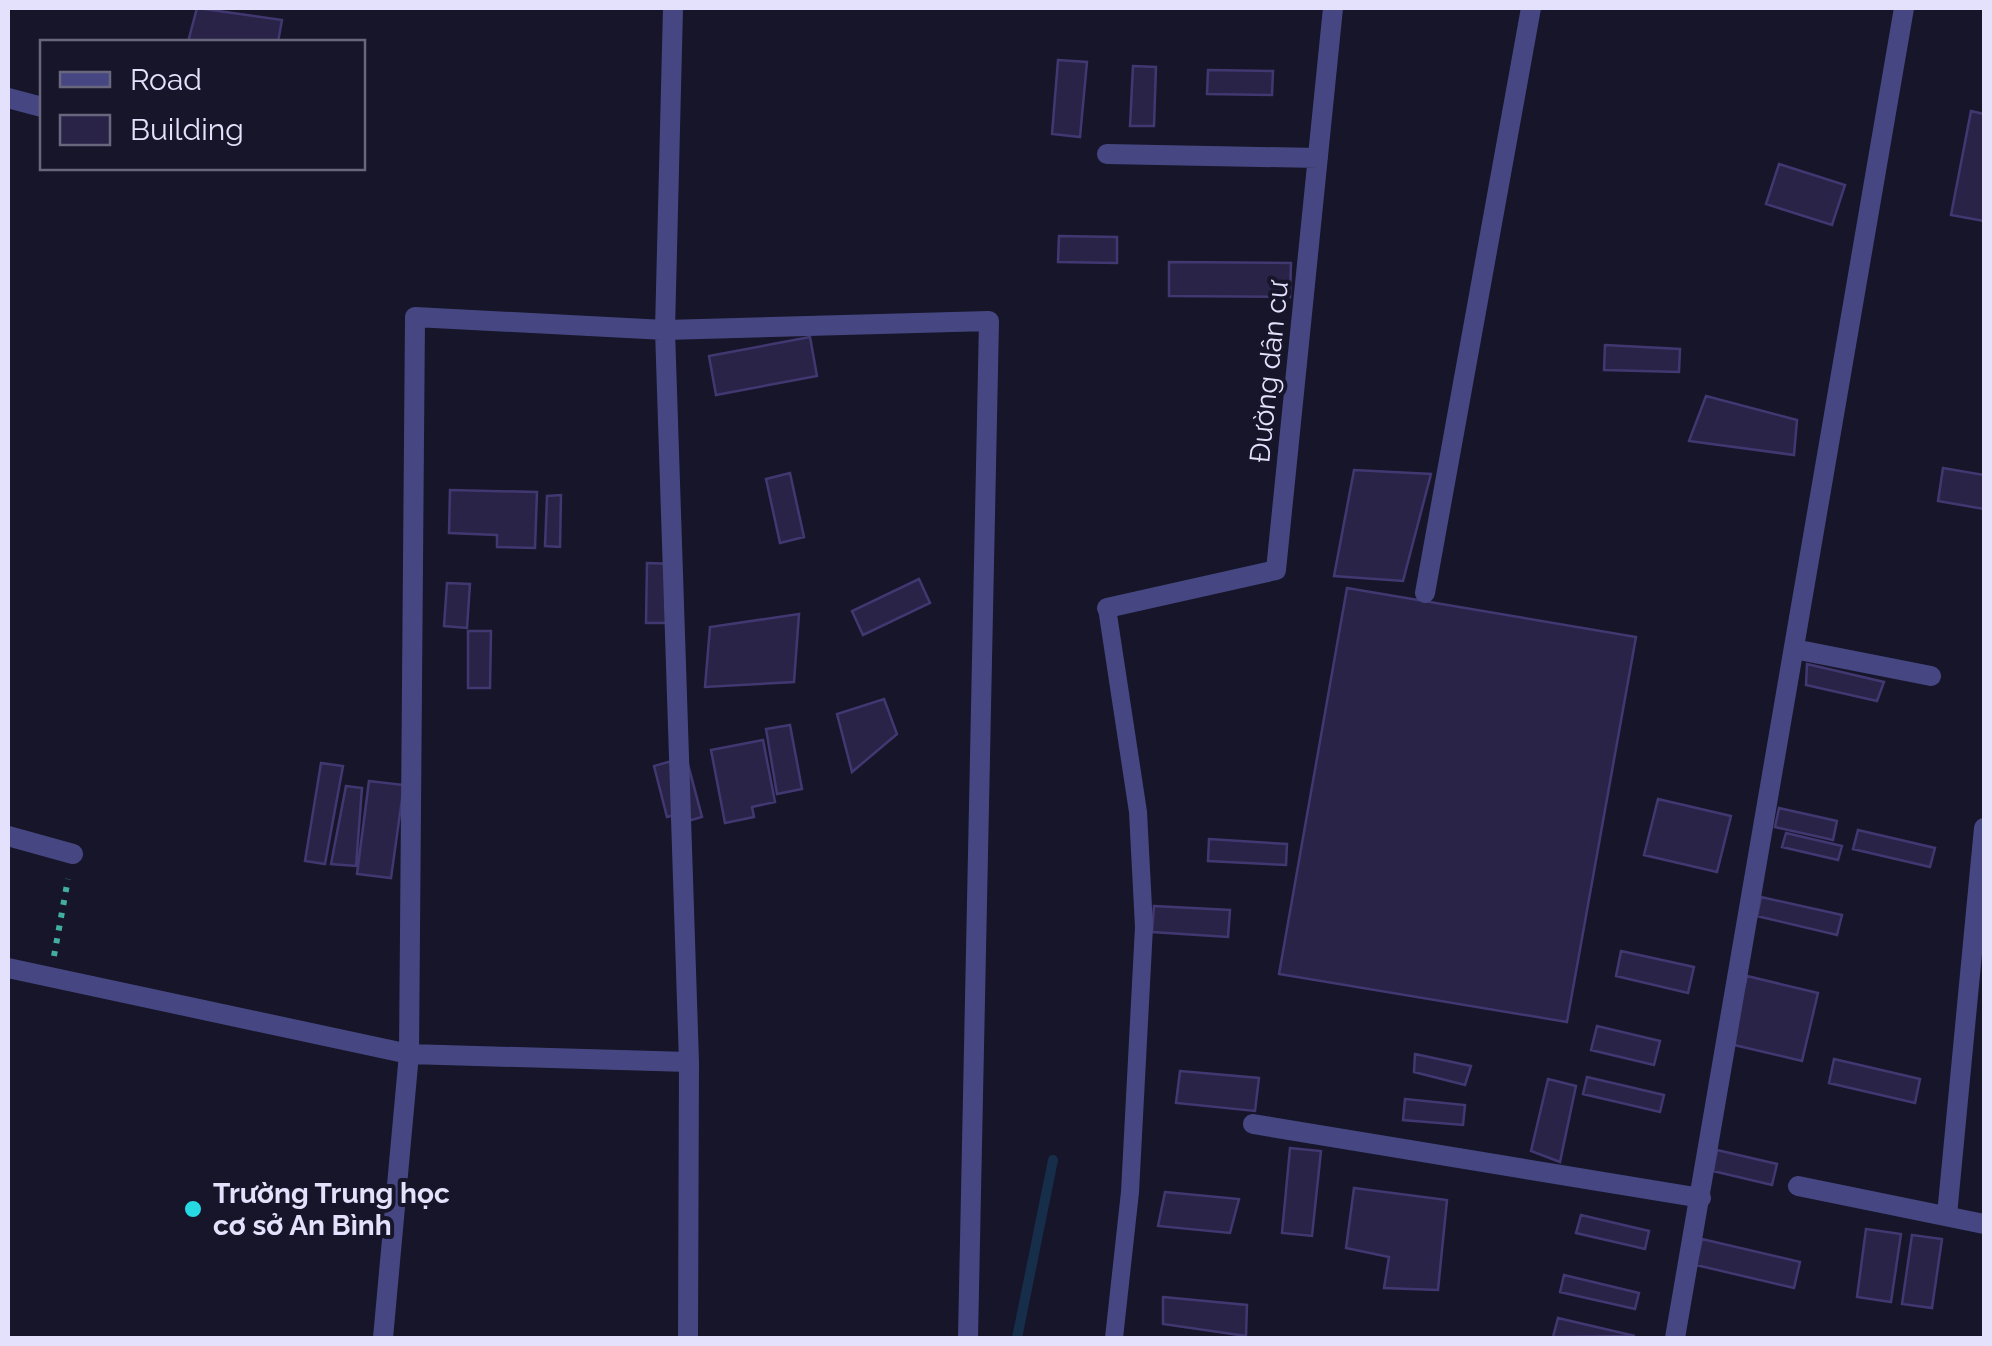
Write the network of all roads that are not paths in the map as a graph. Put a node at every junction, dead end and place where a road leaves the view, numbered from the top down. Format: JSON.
{"nodes":[{"id":1,"x":674,"y":8,"type":"edge"},
{"id":2,"x":1333,"y":8,"type":"edge"},
{"id":3,"x":1531,"y":8,"type":"edge"},
{"id":4,"x":1904,"y":8,"type":"edge"},
{"id":5,"x":8,"y":98,"type":"edge"},
{"id":6,"x":40,"y":106,"type":"edge"},
{"id":7,"x":1106,"y":154,"type":"dead end"},
{"id":8,"x":1318,"y":158,"type":"junction"},
{"id":9,"x":666,"y":330,"type":"junction"},
{"id":10,"x":1425,"y":593,"type":"dead end"},
{"id":11,"x":1106,"y":608,"type":"joint"},
{"id":12,"x":1794,"y":650,"type":"junction"},
{"id":13,"x":1931,"y":676,"type":"dead end"},
{"id":14,"x":1984,"y":828,"type":"edge"},
{"id":15,"x":8,"y":836,"type":"edge"},
{"id":16,"x":73,"y":854,"type":"road end"},
{"id":17,"x":8,"y":968,"type":"edge"},
{"id":18,"x":408,"y":1054,"type":"junction"},
{"id":19,"x":690,"y":1062,"type":"junction"},
{"id":20,"x":1253,"y":1124,"type":"dead end"},
{"id":21,"x":1798,"y":1186,"type":"dead end"},
{"id":22,"x":1701,"y":1198,"type":"junction"},
{"id":23,"x":1946,"y":1216,"type":"junction"},
{"id":24,"x":1984,"y":1224,"type":"edge"},
{"id":25,"x":383,"y":1338,"type":"edge"},
{"id":26,"x":688,"y":1338,"type":"edge"},
{"id":27,"x":968,"y":1338,"type":"edge"},
{"id":28,"x":1114,"y":1338,"type":"edge"},
{"id":29,"x":1675,"y":1338,"type":"edge"}],
"edges":[{"from":1,"to":9,"type":"street"},
{"from":2,"to":8,"type":"street","name":"Đường dân cư"},
{"from":3,"to":10,"type":"street"},
{"from":4,"to":12,"type":"street"},
{"from":5,"to":6,"type":"street"},
{"from":7,"to":8,"type":"street"},
{"from":8,"to":11,"type":"street","name":"Đường dân cư"},
{"from":9,"to":18,"type":"street"},
{"from":9,"to":19,"type":"street"},
{"from":9,"to":27,"type":"street"},
{"from":11,"to":28,"type":"lane"},
{"from":12,"to":13,"type":"street"},
{"from":12,"to":22,"type":"street"},
{"from":14,"to":23,"type":"street"},
{"from":15,"to":16,"type":"street"},
{"from":17,"to":18,"type":"street"},
{"from":18,"to":19,"type":"street"},
{"from":18,"to":25,"type":"street"},
{"from":19,"to":26,"type":"street"},
{"from":20,"to":22,"type":"street"},
{"from":21,"to":23,"type":"street"},
{"from":22,"to":29,"type":"street"},
{"from":23,"to":24,"type":"street"}]}
